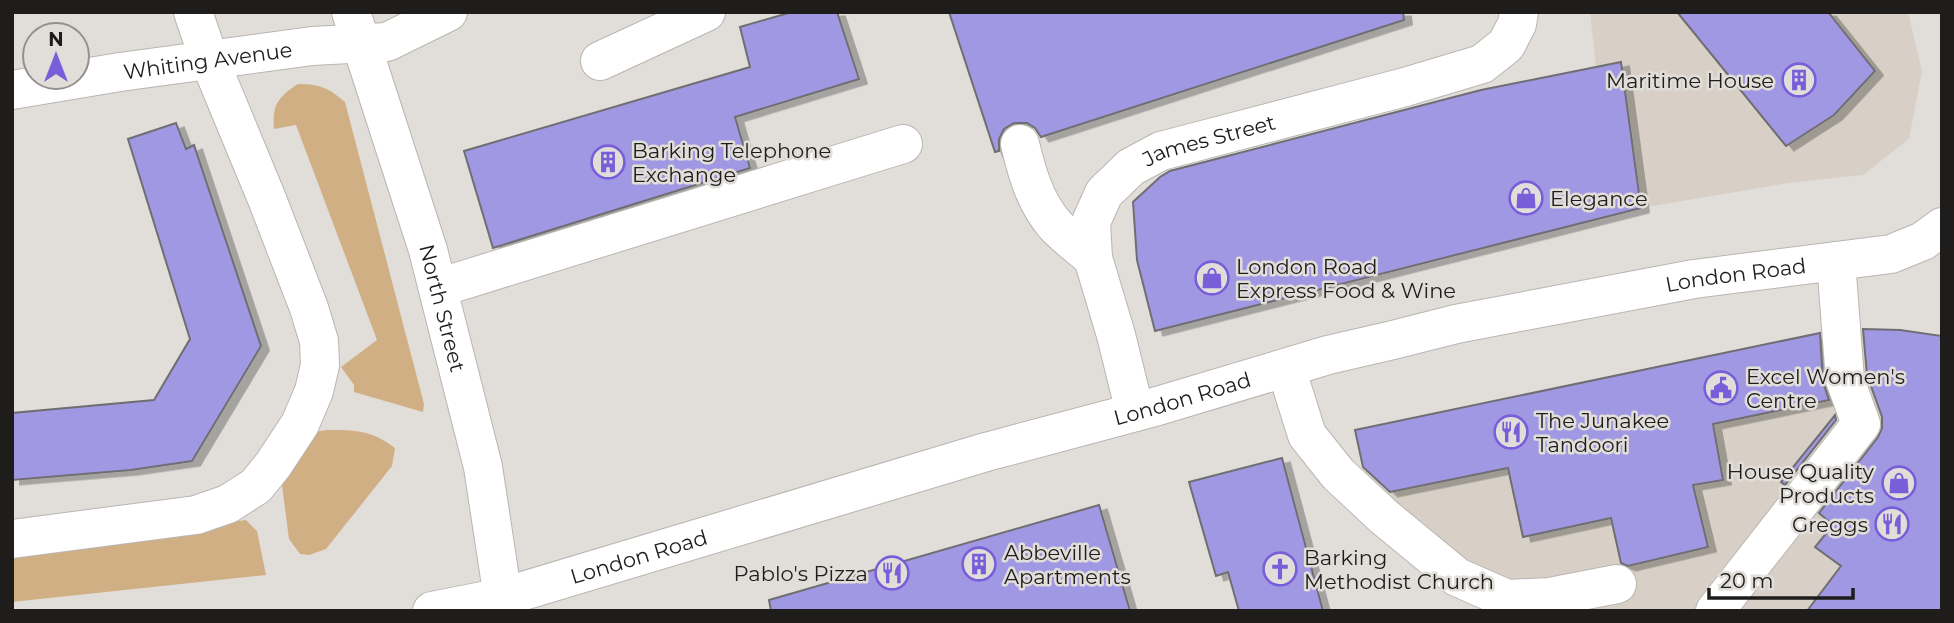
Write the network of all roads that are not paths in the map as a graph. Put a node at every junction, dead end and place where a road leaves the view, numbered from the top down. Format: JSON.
{"nodes":[{"id":1,"x":193,"y":12,"type":"edge"},
{"id":2,"x":448,"y":12,"type":"edge"},
{"id":3,"x":706,"y":12,"type":"edge"},
{"id":4,"x":1520,"y":12,"type":"edge"},
{"id":5,"x":357,"y":28,"type":"edge"},
{"id":6,"x":209,"y":59,"type":"junction"},
{"id":7,"x":600,"y":61,"type":"dead end"},
{"id":8,"x":12,"y":90,"type":"edge"},
{"id":9,"x":903,"y":144,"type":"dead end"},
{"id":10,"x":1020,"y":144,"type":"dead end"},
{"id":11,"x":1942,"y":227,"type":"edge"},
{"id":12,"x":1093,"y":258,"type":"junction"},
{"id":13,"x":1836,"y":261,"type":"junction"},
{"id":14,"x":438,"y":288,"type":"junction"},
{"id":15,"x":1286,"y":368,"type":"junction"},
{"id":16,"x":1135,"y":412,"type":"junction"},
{"id":17,"x":12,"y":539,"type":"edge"},
{"id":18,"x":1617,"y":584,"type":"dead end"},
{"id":19,"x":504,"y":604,"type":"edge"},
{"id":20,"x":432,"y":611,"type":"edge"},
{"id":21,"x":1715,"y":611,"type":"edge"}],
"edges":[{"from":1,"to":6,"type":"street"},
{"from":2,"to":5,"type":"street","name":"Whiting Avenue"},
{"from":3,"to":7,"type":"street"},
{"from":4,"to":12,"type":"street","name":"James Street"},
{"from":5,"to":6,"type":"street","name":"Whiting Avenue"},
{"from":5,"to":14,"type":"street","name":"North Street"},
{"from":6,"to":8,"type":"street","name":"Whiting Avenue"},
{"from":6,"to":17,"type":"street"},
{"from":9,"to":14,"type":"street"},
{"from":10,"to":12,"type":"street"},
{"from":11,"to":13,"type":"street","name":"London Road"},
{"from":12,"to":16,"type":"street","name":"James Street"},
{"from":13,"to":15,"type":"street","name":"London Road"},
{"from":13,"to":21,"type":"street"},
{"from":14,"to":19,"type":"street","name":"North Street"},
{"from":15,"to":16,"type":"street","name":"London Road"},
{"from":15,"to":18,"type":"street"},
{"from":16,"to":19,"type":"street","name":"London Road"},
{"from":19,"to":20,"type":"street","name":"London Road"}]}
